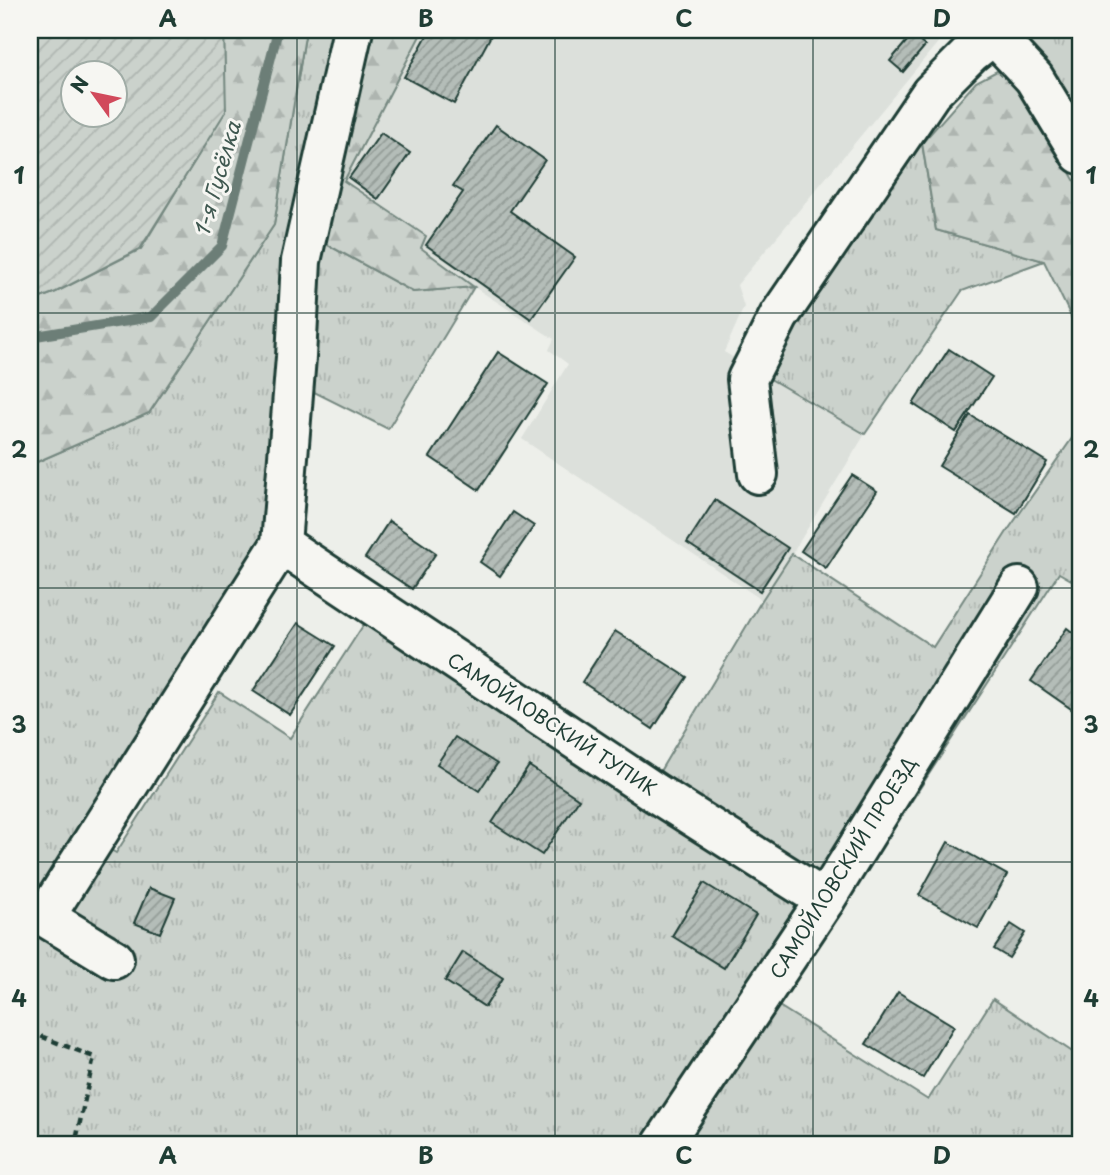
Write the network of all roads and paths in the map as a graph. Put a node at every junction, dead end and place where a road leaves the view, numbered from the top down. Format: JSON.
{"nodes":[{"id":1,"x":353,"y":30,"type":"edge"},
{"id":2,"x":991,"y":32,"type":"edge"},
{"id":3,"x":1080,"y":154,"type":"edge"},
{"id":4,"x":758,"y":474,"type":"dead end"},
{"id":5,"x":281,"y":544,"type":"junction"},
{"id":6,"x":1019,"y":587,"type":"dead end"},
{"id":7,"x":825,"y":900,"type":"junction"},
{"id":8,"x":38,"y":914,"type":"edge"},
{"id":9,"x":114,"y":959,"type":"dead end"},
{"id":10,"x":30,"y":1032,"type":"edge"},
{"id":11,"x":75,"y":1145,"type":"edge"},
{"id":12,"x":662,"y":1145,"type":"edge"}],
"edges":[{"from":1,"to":5,"type":"street"},
{"from":2,"to":3,"type":"street"},
{"from":2,"to":4,"type":"street"},
{"from":5,"to":7,"type":"street","name":"САМОЙЛОВСКИЙ ТУПИК"},
{"from":5,"to":8,"type":"street"},
{"from":6,"to":7,"type":"street","name":"САМОЙЛОВСКИЙ ПРОЕЗД"},
{"from":7,"to":12,"type":"street","name":"САМОЙЛОВСКИЙ ПРОЕЗД"},
{"from":8,"to":9,"type":"street"},
{"from":10,"to":11,"type":"path"}]}
